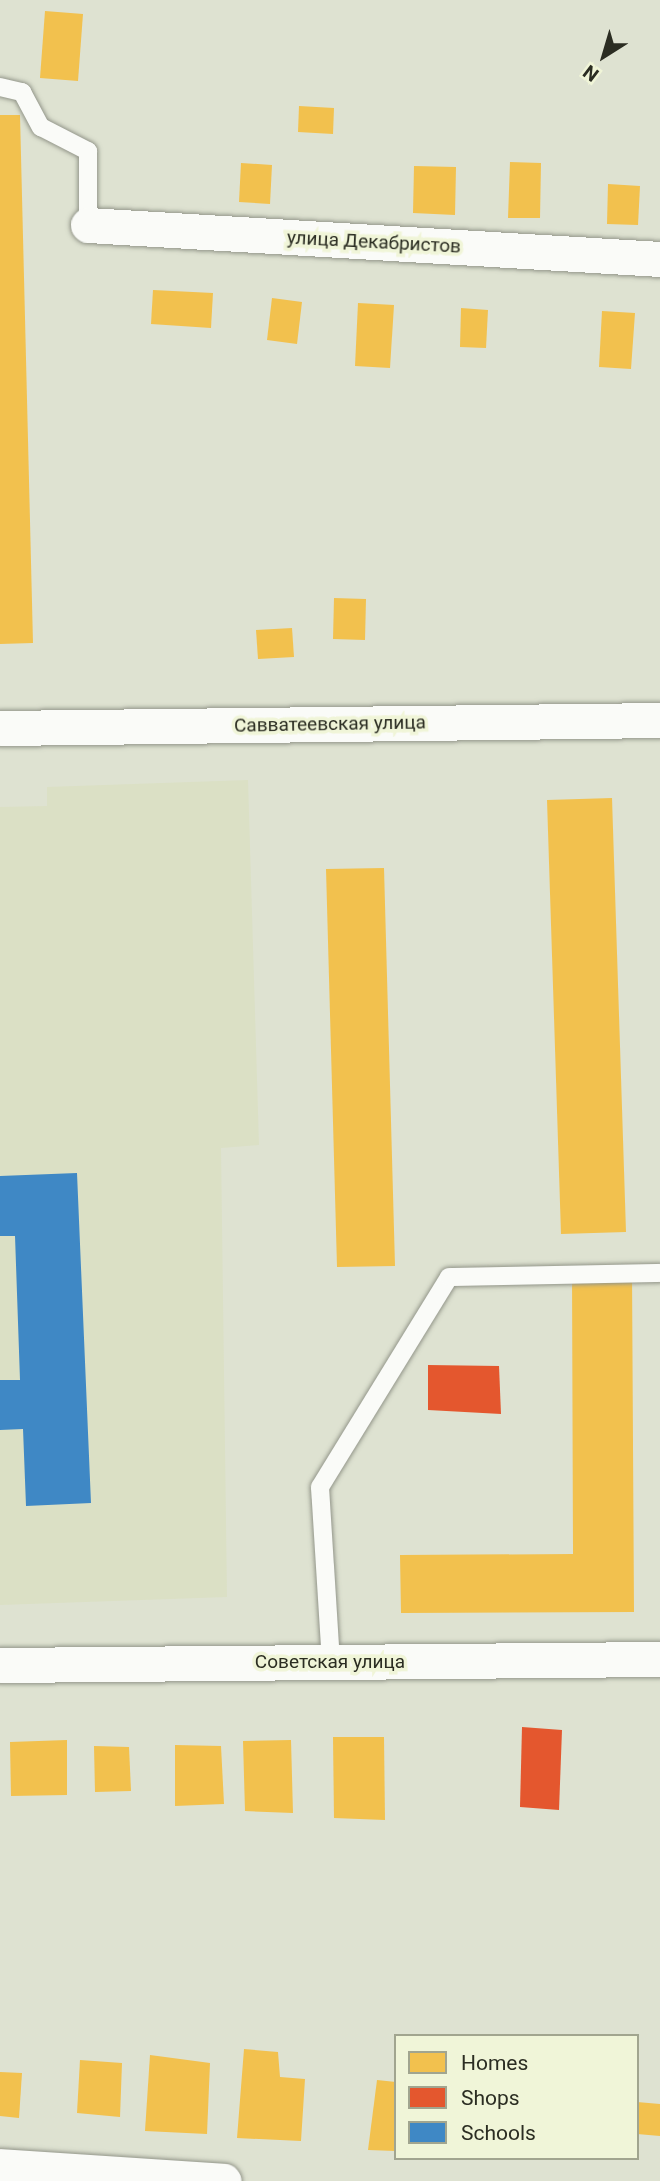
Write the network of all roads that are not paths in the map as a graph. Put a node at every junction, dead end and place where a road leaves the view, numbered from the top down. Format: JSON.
{"nodes":[{"id":1,"x":0,"y":87,"type":"edge"},
{"id":2,"x":88,"y":225,"type":"joint"},
{"id":3,"x":660,"y":259,"type":"edge"},
{"id":4,"x":660,"y":720,"type":"edge"},
{"id":5,"x":0,"y":728,"type":"edge"},
{"id":6,"x":660,"y":1273,"type":"edge"},
{"id":7,"x":660,"y":1659,"type":"edge"},
{"id":8,"x":331,"y":1662,"type":"junction"},
{"id":9,"x":0,"y":1665,"type":"edge"},
{"id":10,"x":0,"y":2166,"type":"edge"},
{"id":11,"x":223,"y":2181,"type":"edge"}],
"edges":[{"from":1,"to":2,"type":"lane"},
{"from":2,"to":3,"type":"street","name":"улица Декабристов"},
{"from":4,"to":5,"type":"street","name":"Савватеевская улица"},
{"from":6,"to":8,"type":"lane"},
{"from":7,"to":8,"type":"street","name":"Советская улица"},
{"from":8,"to":9,"type":"street","name":"Советская улица"},
{"from":10,"to":11,"type":"street"}]}
